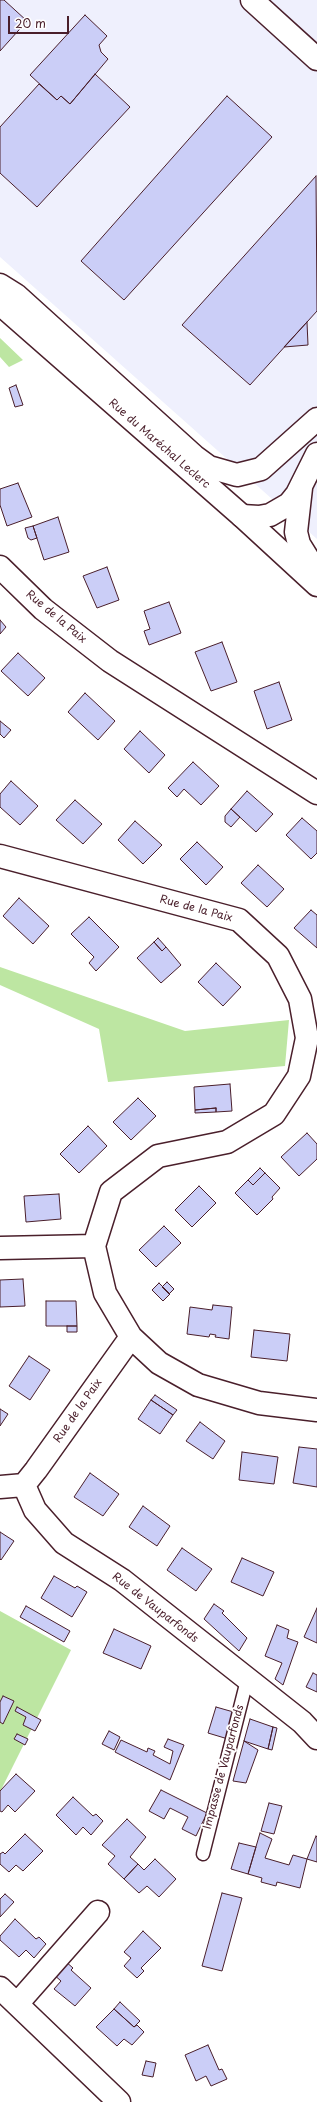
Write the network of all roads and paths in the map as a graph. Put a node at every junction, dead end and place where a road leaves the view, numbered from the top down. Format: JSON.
{"nodes":[{"id":1,"x":252,"y":0,"type":"edge"},
{"id":2,"x":317,"y":59,"type":"edge"},
{"id":3,"x":0,"y":285,"type":"edge"},
{"id":4,"x":0,"y":304,"type":"edge"},
{"id":5,"x":317,"y":419,"type":"edge"},
{"id":6,"x":317,"y":454,"type":"edge"},
{"id":7,"x":301,"y":486,"type":"junction"},
{"id":8,"x":242,"y":516,"type":"junction"},
{"id":9,"x":0,"y":567,"type":"edge"},
{"id":10,"x":317,"y":573,"type":"edge"},
{"id":11,"x":317,"y":585,"type":"edge"},
{"id":12,"x":317,"y":793,"type":"edge"},
{"id":13,"x":0,"y":856,"type":"edge"},
{"id":14,"x":94,"y":1246,"type":"junction"},
{"id":15,"x":0,"y":1248,"type":"edge"},
{"id":16,"x":131,"y":1337,"type":"junction"},
{"id":17,"x":317,"y":1410,"type":"edge"},
{"id":18,"x":24,"y":1484,"type":"junction"},
{"id":19,"x":0,"y":1487,"type":"edge"},
{"id":20,"x":247,"y":1680,"type":"junction"},
{"id":21,"x":317,"y":1738,"type":"edge"},
{"id":22,"x":203,"y":1854,"type":"dead end"},
{"id":23,"x":98,"y":1912,"type":"dead end"},
{"id":24,"x":0,"y":1988,"type":"edge"},
{"id":25,"x":17,"y":2004,"type":"junction"},
{"id":26,"x":119,"y":2102,"type":"edge"}],
"edges":[{"from":1,"to":2,"type":"street"},
{"from":3,"to":5,"type":"street"},
{"from":4,"to":8,"type":"street","name":"Rue du Maréchal Leclerc"},
{"from":6,"to":7,"type":"street"},
{"from":7,"to":8,"type":"street"},
{"from":7,"to":10,"type":"street"},
{"from":8,"to":11,"type":"street","name":"Rue du Maréchal Leclerc"},
{"from":9,"to":12,"type":"street","name":"Rue de la Paix"},
{"from":13,"to":14,"type":"street","name":"Rue de la Paix"},
{"from":14,"to":15,"type":"street"},
{"from":14,"to":16,"type":"street"},
{"from":16,"to":17,"type":"street"},
{"from":16,"to":18,"type":"street","name":"Rue de la Paix"},
{"from":18,"to":19,"type":"street"},
{"from":18,"to":20,"type":"street","name":"Rue de Vauparfonds"},
{"from":20,"to":21,"type":"street","name":"Rue de Vauparfonds"},
{"from":20,"to":22,"type":"lane","name":"Impasse de Vauparfonds"},
{"from":23,"to":25,"type":"street"},
{"from":24,"to":25,"type":"street"},
{"from":25,"to":26,"type":"street"}]}
